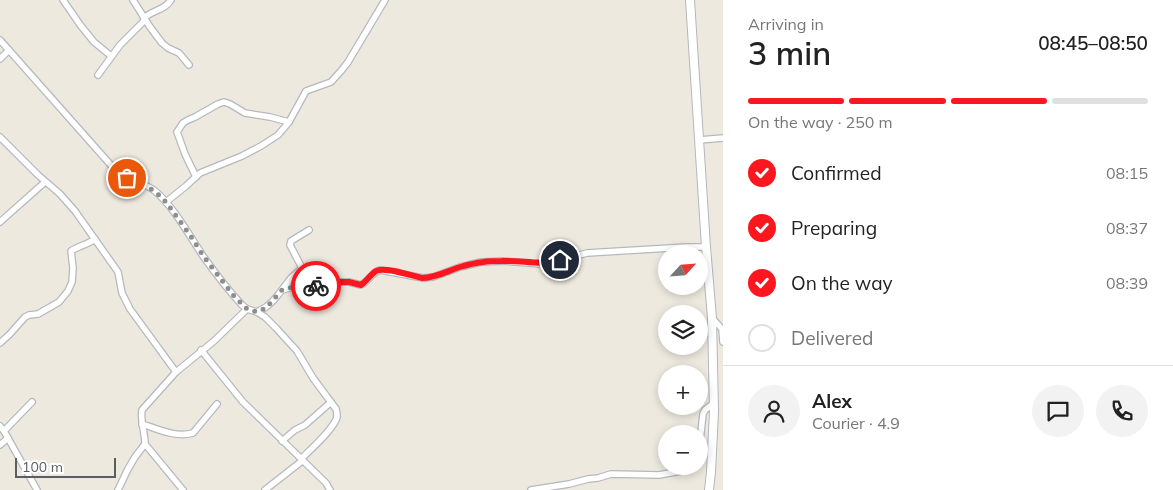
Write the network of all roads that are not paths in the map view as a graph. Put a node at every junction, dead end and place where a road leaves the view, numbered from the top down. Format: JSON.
{"nodes":[{"id":1,"x":63,"y":0,"type":"edge"},
{"id":2,"x":132,"y":0,"type":"edge"},
{"id":3,"x":172,"y":0,"type":"edge"},
{"id":4,"x":385,"y":0,"type":"edge"},
{"id":5,"x":690,"y":0,"type":"edge"},
{"id":6,"x":144,"y":19,"type":"junction"},
{"id":7,"x":0,"y":40,"type":"edge"},
{"id":8,"x":9,"y":50,"type":"junction"},
{"id":9,"x":111,"y":56,"type":"junction"},
{"id":10,"x":0,"y":59,"type":"edge"},
{"id":11,"x":189,"y":65,"type":"dead end"},
{"id":12,"x":98,"y":75,"type":"dead end"},
{"id":13,"x":289,"y":122,"type":"junction"},
{"id":14,"x":0,"y":137,"type":"edge"},
{"id":15,"x":723,"y":138,"type":"edge"},
{"id":16,"x":699,"y":140,"type":"junction"},
{"id":17,"x":196,"y":177,"type":"junction"},
{"id":18,"x":45,"y":182,"type":"junction"},
{"id":19,"x":166,"y":202,"type":"junction"},
{"id":20,"x":0,"y":222,"type":"edge"},
{"id":21,"x":309,"y":230,"type":"dead end"},
{"id":22,"x":94,"y":239,"type":"junction"},
{"id":23,"x":706,"y":245,"type":"edge"},
{"id":24,"x":658,"y":249,"type":"edge"},
{"id":25,"x":708,"y":270,"type":"edge"},
{"id":26,"x":282,"y":290,"type":"junction"},
{"id":27,"x":247,"y":309,"type":"junction"},
{"id":28,"x":257,"y":312,"type":"junction"},
{"id":29,"x":712,"y":318,"type":"junction"},
{"id":30,"x":722,"y":329,"type":"edge"},
{"id":31,"x":723,"y":342,"type":"edge"},
{"id":32,"x":0,"y":343,"type":"edge"},
{"id":33,"x":201,"y":350,"type":"junction"},
{"id":34,"x":176,"y":372,"type":"junction"},
{"id":35,"x":32,"y":402,"type":"dead end"},
{"id":36,"x":331,"y":402,"type":"junction"},
{"id":37,"x":714,"y":403,"type":"junction"},
{"id":38,"x":217,"y":404,"type":"dead end"},
{"id":39,"x":142,"y":424,"type":"junction"},
{"id":40,"x":702,"y":425,"type":"edge"},
{"id":41,"x":2,"y":428,"type":"edge"},
{"id":42,"x":8,"y":438,"type":"junction"},
{"id":43,"x":282,"y":441,"type":"junction"},
{"id":44,"x":145,"y":444,"type":"junction"},
{"id":45,"x":0,"y":445,"type":"edge"},
{"id":46,"x":302,"y":460,"type":"junction"},
{"id":47,"x":658,"y":475,"type":"edge"},
{"id":48,"x":37,"y":490,"type":"edge"},
{"id":49,"x":118,"y":490,"type":"edge"},
{"id":50,"x":183,"y":490,"type":"edge"},
{"id":51,"x":266,"y":490,"type":"edge"},
{"id":52,"x":330,"y":490,"type":"edge"},
{"id":53,"x":535,"y":490,"type":"edge"},
{"id":54,"x":709,"y":490,"type":"edge"}],
"edges":[{"from":1,"to":9,"type":"street"},
{"from":2,"to":6,"type":"street"},
{"from":3,"to":6,"type":"street"},
{"from":4,"to":13,"type":"street"},
{"from":5,"to":16,"type":"main road"},
{"from":6,"to":9,"type":"street"},
{"from":6,"to":11,"type":"street"},
{"from":7,"to":8,"type":"street"},
{"from":8,"to":10,"type":"street"},
{"from":8,"to":19,"type":"street"},
{"from":9,"to":12,"type":"street"},
{"from":13,"to":17,"type":"street"},
{"from":13,"to":17,"type":"street"},
{"from":14,"to":18,"type":"street"},
{"from":15,"to":16,"type":"street"},
{"from":16,"to":23,"type":"main road"},
{"from":17,"to":19,"type":"street"},
{"from":18,"to":20,"type":"street"},
{"from":18,"to":22,"type":"street"},
{"from":19,"to":27,"type":"street"},
{"from":21,"to":26,"type":"street"},
{"from":22,"to":32,"type":"street"},
{"from":22,"to":34,"type":"street"},
{"from":24,"to":26,"type":"street"},
{"from":25,"to":29,"type":"main road"},
{"from":26,"to":28,"type":"street"},
{"from":27,"to":28,"type":"street"},
{"from":27,"to":33,"type":"street"},
{"from":28,"to":36,"type":"street"},
{"from":29,"to":30,"type":"street"},
{"from":29,"to":37,"type":"main road"},
{"from":30,"to":31,"type":"street"},
{"from":33,"to":34,"type":"street"},
{"from":33,"to":43,"type":"street"},
{"from":34,"to":39,"type":"street"},
{"from":35,"to":41,"type":"street"},
{"from":36,"to":43,"type":"street"},
{"from":36,"to":46,"type":"street"},
{"from":37,"to":40,"type":"street"},
{"from":37,"to":54,"type":"main road"},
{"from":38,"to":39,"type":"street"},
{"from":39,"to":44,"type":"street"},
{"from":41,"to":42,"type":"street"},
{"from":42,"to":45,"type":"street"},
{"from":42,"to":48,"type":"street"},
{"from":43,"to":46,"type":"street"},
{"from":44,"to":49,"type":"street"},
{"from":44,"to":50,"type":"street"},
{"from":46,"to":51,"type":"street"},
{"from":46,"to":52,"type":"street"},
{"from":47,"to":53,"type":"street"}]}
